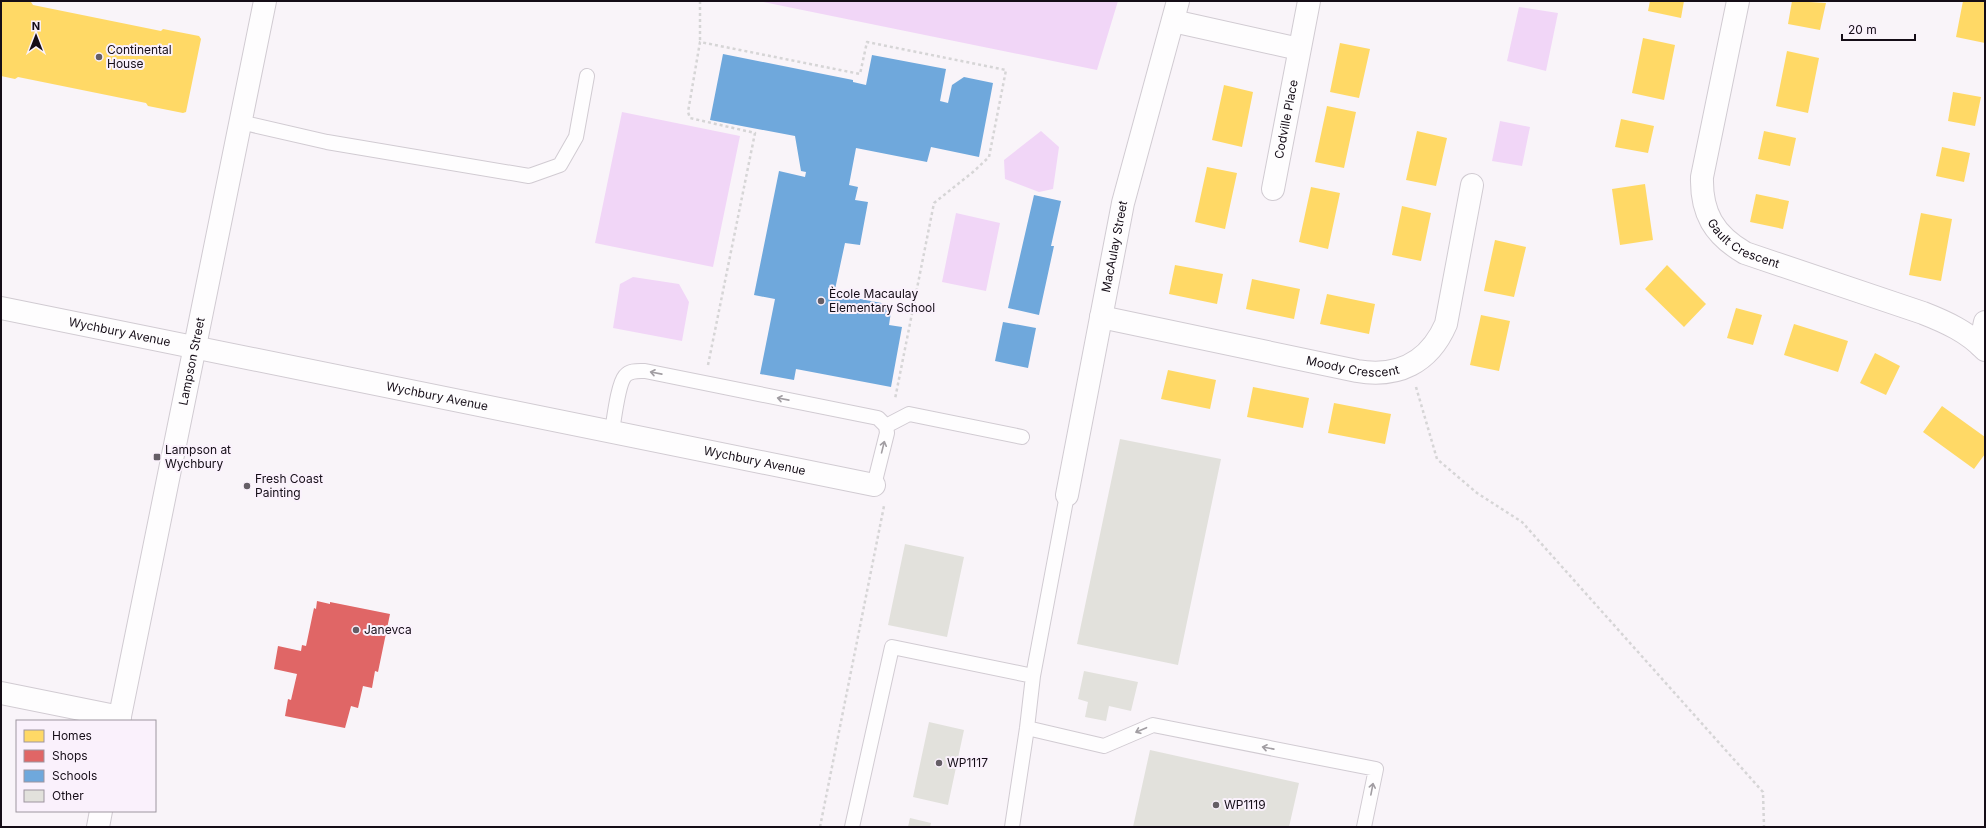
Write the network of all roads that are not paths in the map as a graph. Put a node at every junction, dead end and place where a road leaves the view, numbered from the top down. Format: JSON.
{"nodes":[{"id":1,"x":265,"y":1,"type":"edge"},
{"id":2,"x":1309,"y":1,"type":"edge"},
{"id":3,"x":1738,"y":1,"type":"edge"},
{"id":4,"x":1175,"y":11,"type":"edge"},
{"id":5,"x":1300,"y":49,"type":"junction"},
{"id":6,"x":587,"y":76,"type":"dead end"},
{"id":7,"x":240,"y":122,"type":"junction"},
{"id":8,"x":1472,"y":185,"type":"dead end"},
{"id":9,"x":1273,"y":189,"type":"dead end"},
{"id":10,"x":1,"y":308,"type":"edge"},
{"id":11,"x":1101,"y":317,"type":"junction"},
{"id":12,"x":1985,"y":322,"type":"edge"},
{"id":13,"x":195,"y":348,"type":"junction"},
{"id":14,"x":1983,"y":348,"type":"edge"},
{"id":15,"x":886,"y":426,"type":"junction"},
{"id":16,"x":612,"y":431,"type":"junction"},
{"id":17,"x":1022,"y":437,"type":"dead end"},
{"id":18,"x":874,"y":485,"type":"joint"},
{"id":19,"x":1067,"y":495,"type":"joint"},
{"id":20,"x":1033,"y":676,"type":"junction"},
{"id":21,"x":1,"y":693,"type":"edge"},
{"id":22,"x":120,"y":719,"type":"edge"},
{"id":23,"x":1027,"y":728,"type":"junction"},
{"id":24,"x":101,"y":812,"type":"edge"},
{"id":25,"x":98,"y":827,"type":"edge"},
{"id":26,"x":852,"y":827,"type":"edge"},
{"id":27,"x":1012,"y":827,"type":"edge"},
{"id":28,"x":1364,"y":827,"type":"edge"}],
"edges":[{"from":1,"to":7,"type":"street","name":"Lampson Street"},
{"from":2,"to":5,"type":"street","name":"Codville Place"},
{"from":3,"to":14,"type":"street","name":"Gault Crescent"},
{"from":4,"to":5,"type":"street"},
{"from":4,"to":11,"type":"street","name":"MacAulay Street"},
{"from":5,"to":9,"type":"street","name":"Codville Place"},
{"from":6,"to":7,"type":"lane"},
{"from":7,"to":13,"type":"street","name":"Lampson Street"},
{"from":8,"to":11,"type":"street","name":"Moody Crescent"},
{"from":10,"to":13,"type":"street","name":"Wychbury Avenue"},
{"from":11,"to":19,"type":"street","name":"MacAulay Street"},
{"from":12,"to":14,"type":"street"},
{"from":13,"to":16,"type":"street","name":"Wychbury Avenue"},
{"from":13,"to":22,"type":"street","name":"Lampson Street"},
{"from":15,"to":16,"type":"lane","one_way":true},
{"from":15,"to":17,"type":"lane"},
{"from":18,"to":15,"type":"lane","one_way":true},
{"from":16,"to":18,"type":"street","name":"Wychbury Avenue"},
{"from":19,"to":20,"type":"lane"},
{"from":20,"to":23,"type":"lane"},
{"from":20,"to":26,"type":"lane"},
{"from":21,"to":22,"type":"street"},
{"from":23,"to":27,"type":"lane"},
{"from":28,"to":23,"type":"lane","one_way":true},
{"from":24,"to":25,"type":"street"}]}
